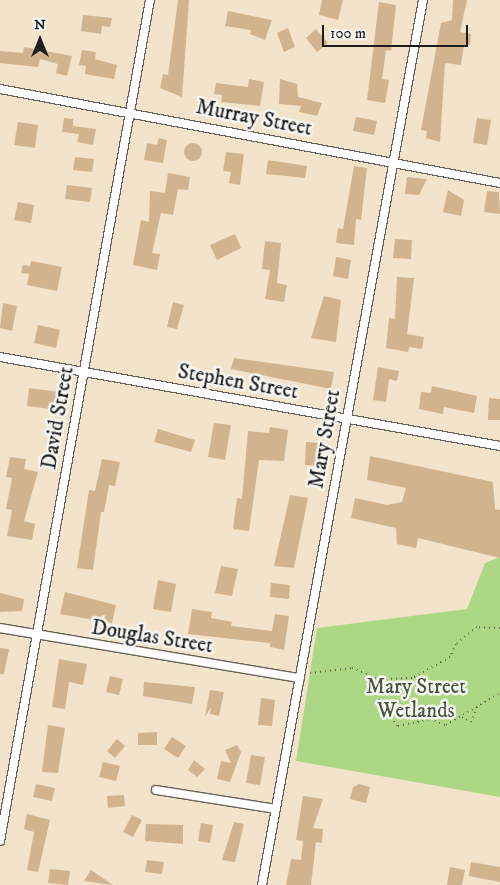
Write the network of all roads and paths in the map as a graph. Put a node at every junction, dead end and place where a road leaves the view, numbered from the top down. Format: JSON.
{"nodes":[{"id":1,"x":150,"y":0,"type":"edge"},
{"id":2,"x":423,"y":0,"type":"edge"},
{"id":3,"x":0,"y":88,"type":"edge"},
{"id":4,"x":128,"y":110,"type":"junction"},
{"id":5,"x":393,"y":164,"type":"junction"},
{"id":6,"x":500,"y":183,"type":"edge"},
{"id":7,"x":0,"y":358,"type":"edge"},
{"id":8,"x":84,"y":372,"type":"junction"},
{"id":9,"x":347,"y":419,"type":"junction"},
{"id":10,"x":500,"y":446,"type":"edge"},
{"id":11,"x":0,"y":628,"type":"edge"},
{"id":12,"x":500,"y":628,"type":"edge"},
{"id":13,"x":37,"y":636,"type":"junction"},
{"id":14,"x":300,"y":678,"type":"junction"},
{"id":15,"x":379,"y":679,"type":"junction"},
{"id":16,"x":500,"y":693,"type":"edge"},
{"id":17,"x":478,"y":705,"type":"junction"},
{"id":18,"x":462,"y":717,"type":"junction"},
{"id":19,"x":156,"y":790,"type":"dead end"},
{"id":20,"x":276,"y":810,"type":"junction"},
{"id":21,"x":0,"y":841,"type":"edge"},
{"id":22,"x":262,"y":885,"type":"edge"}],
"edges":[{"from":1,"to":4,"type":"street","name":"David Street"},
{"from":2,"to":5,"type":"street","name":"Mary Street"},
{"from":3,"to":4,"type":"street","name":"Murray Street"},
{"from":4,"to":5,"type":"street","name":"Murray Street"},
{"from":4,"to":8,"type":"street","name":"David Street"},
{"from":5,"to":6,"type":"street","name":"Murray Street"},
{"from":5,"to":9,"type":"street","name":"Mary Street"},
{"from":7,"to":8,"type":"street","name":"Stephen Street"},
{"from":8,"to":9,"type":"street","name":"Stephen Street"},
{"from":8,"to":13,"type":"street","name":"David Street"},
{"from":9,"to":10,"type":"street","name":"Stephen Street"},
{"from":9,"to":14,"type":"street","name":"Mary Street"},
{"from":11,"to":13,"type":"street","name":"Douglas Street"},
{"from":12,"to":15,"type":"path"},
{"from":13,"to":14,"type":"street","name":"Douglas Street"},
{"from":13,"to":21,"type":"street","name":"David Street"},
{"from":14,"to":15,"type":"path"},
{"from":14,"to":20,"type":"street","name":"Mary Street"},
{"from":15,"to":18,"type":"path"},
{"from":16,"to":17,"type":"path"},
{"from":17,"to":18,"type":"path"},
{"from":17,"to":18,"type":"path"},
{"from":19,"to":20,"type":"street"},
{"from":20,"to":22,"type":"street","name":"Mary Street"}]}
